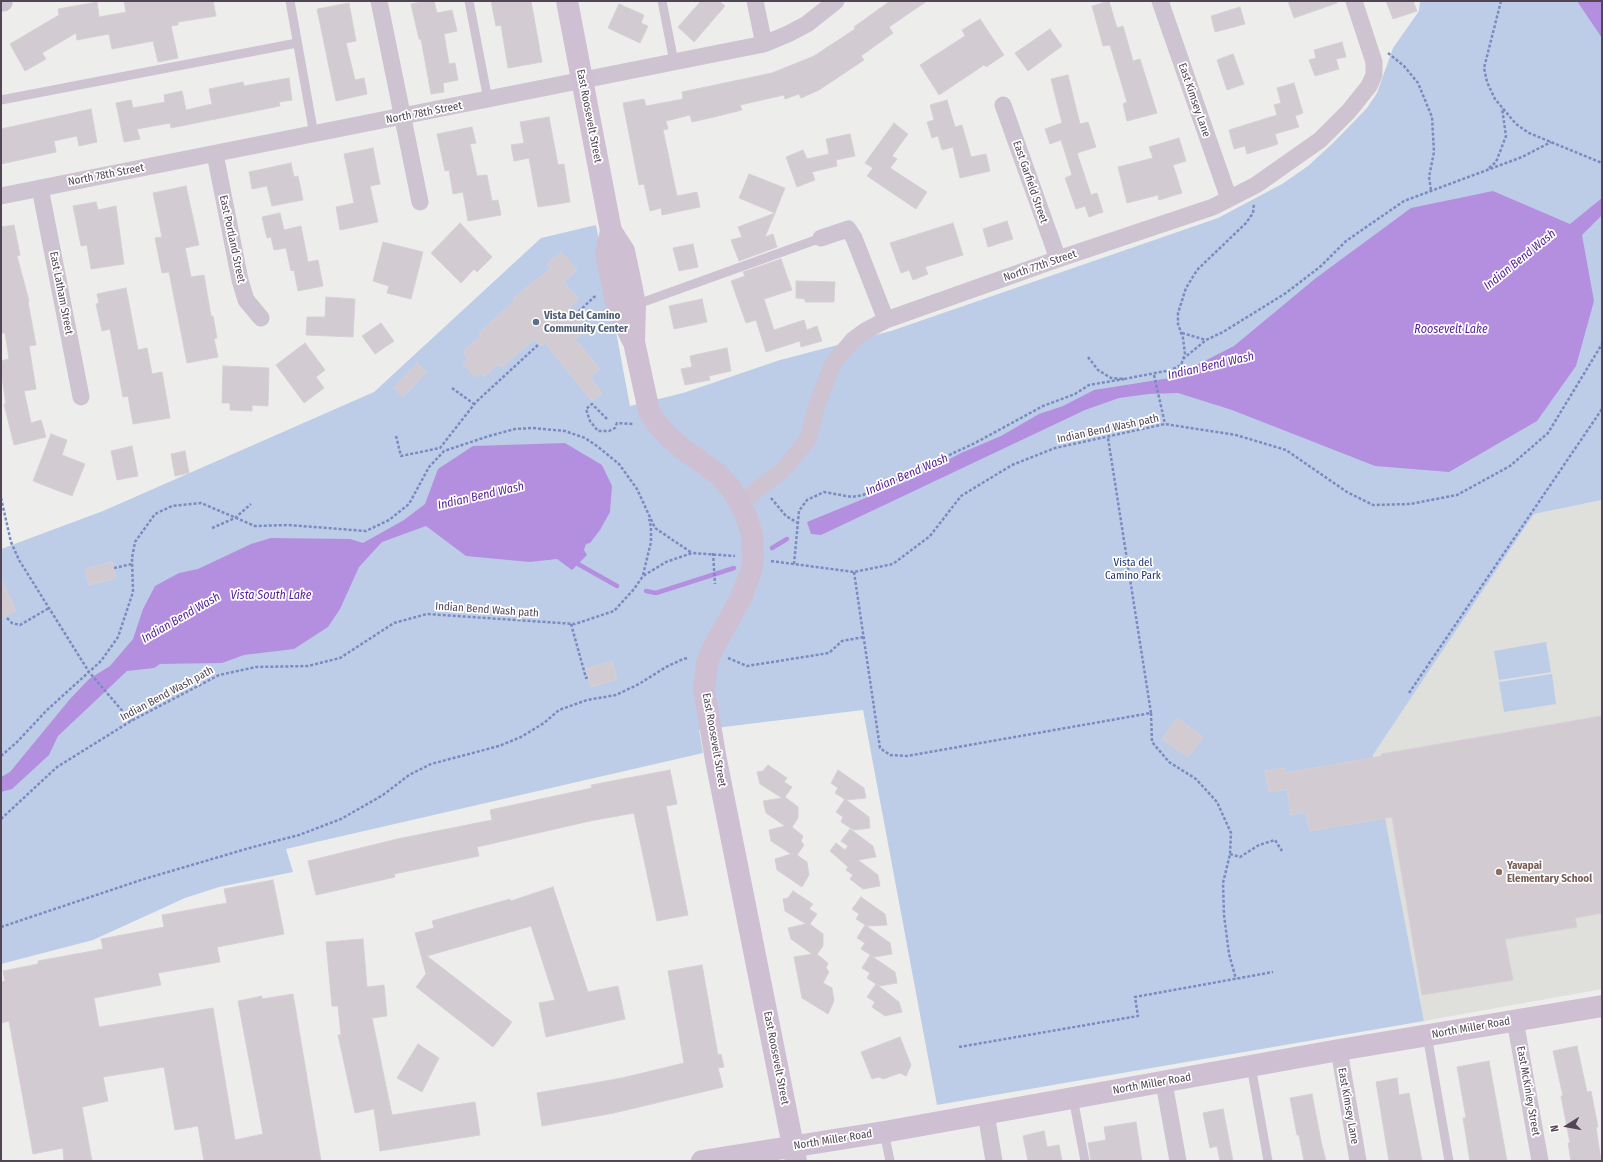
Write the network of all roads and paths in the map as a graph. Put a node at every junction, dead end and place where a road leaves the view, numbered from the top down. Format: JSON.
{"nodes":[{"id":1,"x":290,"y":1,"type":"edge"},
{"id":2,"x":379,"y":1,"type":"edge"},
{"id":3,"x":469,"y":1,"type":"edge"},
{"id":4,"x":567,"y":1,"type":"edge"},
{"id":5,"x":662,"y":1,"type":"edge"},
{"id":6,"x":755,"y":1,"type":"edge"},
{"id":7,"x":836,"y":1,"type":"edge"},
{"id":8,"x":1160,"y":1,"type":"edge"},
{"id":9,"x":1354,"y":1,"type":"edge"},
{"id":10,"x":1501,"y":1,"type":"edge"},
{"id":11,"x":297,"y":43,"type":"junction"},
{"id":12,"x":764,"y":44,"type":"junction"},
{"id":13,"x":1379,"y":56,"type":"junction"},
{"id":14,"x":674,"y":62,"type":"junction"},
{"id":15,"x":582,"y":81,"type":"junction"},
{"id":16,"x":1,"y":100,"type":"edge"},
{"id":17,"x":488,"y":100,"type":"junction"},
{"id":18,"x":1003,"y":105,"type":"dead end"},
{"id":19,"x":1502,"y":108,"type":"junction"},
{"id":20,"x":403,"y":117,"type":"junction"},
{"id":21,"x":314,"y":135,"type":"junction"},
{"id":22,"x":1551,"y":142,"type":"junction"},
{"id":23,"x":215,"y":154,"type":"junction"},
{"id":24,"x":1601,"y":163,"type":"edge"},
{"id":25,"x":1488,"y":169,"type":"junction"},
{"id":26,"x":40,"y":188,"type":"junction"},
{"id":27,"x":1431,"y":190,"type":"junction"},
{"id":28,"x":1,"y":196,"type":"edge"},
{"id":29,"x":1229,"y":199,"type":"junction"},
{"id":30,"x":1257,"y":200,"type":"dead end"},
{"id":31,"x":420,"y":202,"type":"dead end"},
{"id":32,"x":611,"y":230,"type":"junction"},
{"id":33,"x":821,"y":238,"type":"joint"},
{"id":34,"x":1058,"y":259,"type":"junction"},
{"id":35,"x":600,"y":296,"type":"dead end"},
{"id":36,"x":635,"y":305,"type":"junction"},
{"id":37,"x":574,"y":315,"type":"dead end"},
{"id":38,"x":261,"y":318,"type":"dead end"},
{"id":39,"x":886,"y":320,"type":"junction"},
{"id":40,"x":1182,"y":333,"type":"junction"},
{"id":41,"x":1206,"y":340,"type":"junction"},
{"id":42,"x":634,"y":342,"type":"junction"},
{"id":43,"x":539,"y":344,"type":"dead end"},
{"id":44,"x":1602,"y":344,"type":"edge"},
{"id":45,"x":1088,"y":357,"type":"dead end"},
{"id":46,"x":1183,"y":359,"type":"junction"},
{"id":47,"x":1154,"y":375,"type":"junction"},
{"id":48,"x":1124,"y":380,"type":"junction"},
{"id":49,"x":452,"y":388,"type":"dead end"},
{"id":50,"x":81,"y":397,"type":"dead end"},
{"id":51,"x":474,"y":404,"type":"junction"},
{"id":52,"x":1602,"y":409,"type":"edge"},
{"id":53,"x":607,"y":419,"type":"dead end"},
{"id":54,"x":633,"y":424,"type":"dead end"},
{"id":55,"x":1165,"y":424,"type":"junction"},
{"id":56,"x":396,"y":436,"type":"dead end"},
{"id":57,"x":1108,"y":438,"type":"junction"},
{"id":58,"x":769,"y":496,"type":"dead end"},
{"id":59,"x":1,"y":498,"type":"edge"},
{"id":60,"x":740,"y":503,"type":"junction"},
{"id":61,"x":251,"y":504,"type":"dead end"},
{"id":62,"x":648,"y":516,"type":"junction"},
{"id":63,"x":235,"y":518,"type":"junction"},
{"id":64,"x":798,"y":523,"type":"junction"},
{"id":65,"x":212,"y":528,"type":"dead end"},
{"id":66,"x":692,"y":553,"type":"junction"},
{"id":67,"x":713,"y":553,"type":"junction"},
{"id":68,"x":741,"y":556,"type":"dead end"},
{"id":69,"x":769,"y":561,"type":"dead end"},
{"id":70,"x":132,"y":564,"type":"junction"},
{"id":71,"x":794,"y":564,"type":"junction"},
{"id":72,"x":114,"y":568,"type":"dead end"},
{"id":73,"x":854,"y":572,"type":"junction"},
{"id":74,"x":643,"y":576,"type":"junction"},
{"id":75,"x":715,"y":584,"type":"dead end"},
{"id":76,"x":49,"y":608,"type":"junction"},
{"id":77,"x":7,"y":618,"type":"dead end"},
{"id":78,"x":571,"y":624,"type":"junction"},
{"id":79,"x":864,"y":637,"type":"junction"},
{"id":80,"x":710,"y":656,"type":"junction"},
{"id":81,"x":89,"y":672,"type":"junction"},
{"id":82,"x":588,"y":677,"type":"dead end"},
{"id":83,"x":1410,"y":693,"type":"dead end"},
{"id":84,"x":1151,"y":713,"type":"junction"},
{"id":85,"x":131,"y":721,"type":"junction"},
{"id":86,"x":1,"y":756,"type":"edge"},
{"id":87,"x":1,"y":819,"type":"edge"},
{"id":88,"x":1282,"y":850,"type":"dead end"},
{"id":89,"x":1230,"y":854,"type":"junction"},
{"id":90,"x":1,"y":927,"type":"edge"},
{"id":91,"x":1273,"y":972,"type":"dead end"},
{"id":92,"x":1236,"y":979,"type":"junction"},
{"id":93,"x":1602,"y":1006,"type":"edge"},
{"id":94,"x":1515,"y":1020,"type":"junction"},
{"id":95,"x":1427,"y":1035,"type":"junction"},
{"id":96,"x":959,"y":1047,"type":"dead end"},
{"id":97,"x":1338,"y":1050,"type":"junction"},
{"id":98,"x":1251,"y":1066,"type":"junction"},
{"id":99,"x":1164,"y":1082,"type":"junction"},
{"id":100,"x":1073,"y":1098,"type":"junction"},
{"id":101,"x":986,"y":1114,"type":"junction"},
{"id":102,"x":884,"y":1132,"type":"junction"},
{"id":103,"x":795,"y":1154,"type":"edge"},
{"id":104,"x":702,"y":1161,"type":"edge"},
{"id":105,"x":890,"y":1161,"type":"edge"},
{"id":106,"x":994,"y":1161,"type":"edge"},
{"id":107,"x":1084,"y":1161,"type":"edge"},
{"id":108,"x":1178,"y":1161,"type":"edge"},
{"id":109,"x":1268,"y":1161,"type":"edge"},
{"id":110,"x":1358,"y":1161,"type":"edge"},
{"id":111,"x":1449,"y":1161,"type":"edge"},
{"id":112,"x":1540,"y":1161,"type":"edge"}],
"edges":[{"from":1,"to":11,"type":"lane"},
{"from":2,"to":20,"type":"street"},
{"from":3,"to":17,"type":"lane"},
{"from":4,"to":15,"type":"street","name":"East Roosevelt Street"},
{"from":5,"to":14,"type":"lane"},
{"from":6,"to":12,"type":"street"},
{"from":7,"to":12,"type":"street","name":"North 78th Street"},
{"from":8,"to":29,"type":"street","name":"East Kimsey Lane"},
{"from":9,"to":13,"type":"street"},
{"from":10,"to":19,"type":"path"},
{"from":11,"to":16,"type":"lane"},
{"from":11,"to":21,"type":"lane"},
{"from":12,"to":14,"type":"street","name":"North 78th Street"},
{"from":13,"to":27,"type":"path"},
{"from":13,"to":29,"type":"street","name":"North 77th Street"},
{"from":14,"to":15,"type":"street","name":"North 78th Street"},
{"from":15,"to":17,"type":"street","name":"North 78th Street"},
{"from":15,"to":32,"type":"street","name":"East Roosevelt Street"},
{"from":17,"to":20,"type":"street","name":"North 78th Street"},
{"from":18,"to":34,"type":"street","name":"East Garfield Street"},
{"from":19,"to":22,"type":"path"},
{"from":19,"to":25,"type":"path"},
{"from":20,"to":21,"type":"street","name":"North 78th Street"},
{"from":20,"to":31,"type":"street"},
{"from":21,"to":23,"type":"street","name":"North 78th Street"},
{"from":22,"to":24,"type":"path"},
{"from":22,"to":25,"type":"path"},
{"from":23,"to":26,"type":"street","name":"North 78th Street"},
{"from":23,"to":38,"type":"street","name":"East Portland Street"},
{"from":25,"to":27,"type":"path"},
{"from":26,"to":28,"type":"street","name":"North 78th Street"},
{"from":26,"to":50,"type":"street","name":"East Latham Street"},
{"from":27,"to":41,"type":"path"},
{"from":29,"to":34,"type":"street","name":"North 77th Street"},
{"from":30,"to":40,"type":"path"},
{"from":32,"to":36,"type":"street","name":"East Roosevelt Street"},
{"from":32,"to":42,"type":"street","name":"East Roosevelt Street"},
{"from":33,"to":36,"type":"lane"},
{"from":33,"to":39,"type":"street"},
{"from":34,"to":39,"type":"street","name":"North 77th Street"},
{"from":35,"to":37,"type":"path"},
{"from":36,"to":42,"type":"street","name":"East Roosevelt Street"},
{"from":39,"to":60,"type":"street","name":"North 77th Street"},
{"from":40,"to":41,"type":"path"},
{"from":40,"to":46,"type":"path"},
{"from":41,"to":46,"type":"path"},
{"from":42,"to":60,"type":"street","name":"East Roosevelt Street"},
{"from":43,"to":51,"type":"path"},
{"from":44,"to":55,"type":"path","name":"Indian Bend Wash path"},
{"from":45,"to":48,"type":"path"},
{"from":46,"to":47,"type":"path"},
{"from":47,"to":48,"type":"path"},
{"from":47,"to":55,"type":"path"},
{"from":48,"to":64,"type":"path"},
{"from":49,"to":51,"type":"path"},
{"from":51,"to":56,"type":"path"},
{"from":52,"to":83,"type":"path"},
{"from":53,"to":54,"type":"path"},
{"from":55,"to":57,"type":"path","name":"Indian Bend Wash path"},
{"from":57,"to":73,"type":"path","name":"Indian Bend Wash path"},
{"from":57,"to":84,"type":"path"},
{"from":58,"to":64,"type":"path"},
{"from":59,"to":76,"type":"path"},
{"from":60,"to":80,"type":"street","name":"East Roosevelt Street"},
{"from":61,"to":63,"type":"path"},
{"from":62,"to":63,"type":"path"},
{"from":62,"to":66,"type":"path"},
{"from":62,"to":74,"type":"path"},
{"from":63,"to":65,"type":"path"},
{"from":63,"to":70,"type":"path"},
{"from":64,"to":71,"type":"path"},
{"from":66,"to":67,"type":"path","name":"Indian Bend Wash path"},
{"from":66,"to":74,"type":"path","name":"Indian Bend Wash path"},
{"from":67,"to":68,"type":"path","name":"Indian Bend Wash path"},
{"from":67,"to":75,"type":"path"},
{"from":69,"to":71,"type":"path","name":"Indian Bend Wash path"},
{"from":70,"to":72,"type":"path"},
{"from":70,"to":81,"type":"path"},
{"from":71,"to":73,"type":"path","name":"Indian Bend Wash path"},
{"from":73,"to":79,"type":"path"},
{"from":74,"to":78,"type":"path","name":"Indian Bend Wash path"},
{"from":76,"to":77,"type":"path"},
{"from":76,"to":81,"type":"path"},
{"from":78,"to":82,"type":"path"},
{"from":78,"to":85,"type":"path","name":"Indian Bend Wash path"},
{"from":79,"to":80,"type":"path"},
{"from":79,"to":84,"type":"path"},
{"from":80,"to":90,"type":"path"},
{"from":80,"to":103,"type":"street","name":"East Roosevelt Street"},
{"from":81,"to":85,"type":"path"},
{"from":81,"to":86,"type":"path"},
{"from":84,"to":89,"type":"path"},
{"from":85,"to":87,"type":"path","name":"Indian Bend Wash path"},
{"from":88,"to":89,"type":"path"},
{"from":89,"to":92,"type":"path"},
{"from":91,"to":92,"type":"path"},
{"from":92,"to":96,"type":"path"},
{"from":93,"to":94,"type":"street","name":"North Miller Road"},
{"from":94,"to":95,"type":"street","name":"North Miller Road"},
{"from":94,"to":112,"type":"street","name":"East McKinley Street"},
{"from":95,"to":97,"type":"street","name":"North Miller Road"},
{"from":95,"to":111,"type":"lane"},
{"from":97,"to":98,"type":"street","name":"North Miller Road"},
{"from":97,"to":110,"type":"street","name":"East Kimsey Lane"},
{"from":98,"to":99,"type":"street","name":"North Miller Road"},
{"from":98,"to":109,"type":"lane"},
{"from":99,"to":100,"type":"street","name":"North Miller Road"},
{"from":99,"to":108,"type":"street"},
{"from":100,"to":101,"type":"street","name":"North Miller Road"},
{"from":100,"to":107,"type":"lane"},
{"from":101,"to":102,"type":"street","name":"North Miller Road"},
{"from":101,"to":106,"type":"street"},
{"from":102,"to":103,"type":"street","name":"North Miller Road"},
{"from":102,"to":105,"type":"lane"},
{"from":103,"to":104,"type":"street","name":"North Miller Road"}]}
